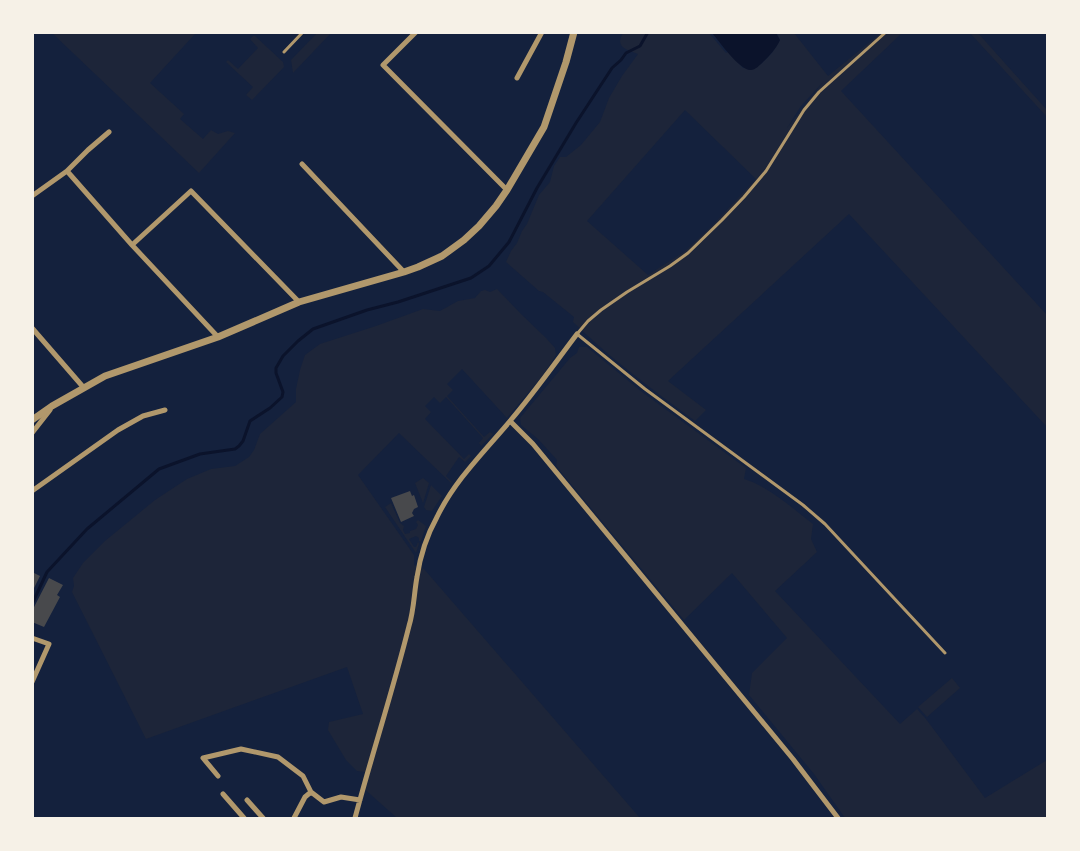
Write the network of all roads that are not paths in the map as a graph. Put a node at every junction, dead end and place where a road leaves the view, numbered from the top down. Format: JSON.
{"nodes":[{"id":1,"x":303,"y":32,"type":"edge"},
{"id":2,"x":416,"y":32,"type":"edge"},
{"id":3,"x":542,"y":32,"type":"edge"},
{"id":4,"x":574,"y":32,"type":"edge"},
{"id":5,"x":886,"y":32,"type":"edge"},
{"id":6,"x":284,"y":52,"type":"dead end"},
{"id":7,"x":517,"y":78,"type":"dead end"},
{"id":8,"x":109,"y":132,"type":"dead end"},
{"id":9,"x":302,"y":164,"type":"dead end"},
{"id":10,"x":67,"y":171,"type":"junction"},
{"id":11,"x":507,"y":190,"type":"junction"},
{"id":12,"x":32,"y":196,"type":"edge"},
{"id":13,"x":132,"y":245,"type":"junction"},
{"id":14,"x":404,"y":272,"type":"junction"},
{"id":15,"x":299,"y":302,"type":"junction"},
{"id":16,"x":32,"y":328,"type":"edge"},
{"id":17,"x":576,"y":334,"type":"junction"},
{"id":18,"x":218,"y":337,"type":"junction"},
{"id":19,"x":84,"y":388,"type":"junction"},
{"id":20,"x":52,"y":406,"type":"junction"},
{"id":21,"x":165,"y":410,"type":"dead end"},
{"id":22,"x":32,"y":420,"type":"edge"},
{"id":23,"x":510,"y":421,"type":"junction"},
{"id":24,"x":32,"y":433,"type":"edge"},
{"id":25,"x":32,"y":491,"type":"edge"},
{"id":26,"x":32,"y":638,"type":"edge"},
{"id":27,"x":946,"y":653,"type":"dead end"},
{"id":28,"x":32,"y":682,"type":"edge"},
{"id":29,"x":218,"y":776,"type":"dead end"},
{"id":30,"x":311,"y":792,"type":"junction"},
{"id":31,"x":223,"y":794,"type":"dead end"},
{"id":32,"x":247,"y":800,"type":"dead end"},
{"id":33,"x":360,"y":800,"type":"junction"},
{"id":34,"x":244,"y":818,"type":"edge"},
{"id":35,"x":263,"y":818,"type":"edge"},
{"id":36,"x":294,"y":818,"type":"edge"},
{"id":37,"x":355,"y":818,"type":"edge"},
{"id":38,"x":838,"y":818,"type":"edge"}],
"edges":[{"from":1,"to":6,"type":"lane"},
{"from":2,"to":11,"type":"street"},
{"from":3,"to":7,"type":"street"},
{"from":4,"to":11,"type":"street"},
{"from":5,"to":17,"type":"lane"},
{"from":8,"to":10,"type":"street"},
{"from":9,"to":14,"type":"street"},
{"from":10,"to":12,"type":"street"},
{"from":10,"to":13,"type":"street"},
{"from":11,"to":14,"type":"street"},
{"from":13,"to":15,"type":"street"},
{"from":13,"to":18,"type":"street"},
{"from":14,"to":15,"type":"street"},
{"from":15,"to":18,"type":"street"},
{"from":16,"to":19,"type":"street"},
{"from":17,"to":23,"type":"street"},
{"from":17,"to":27,"type":"lane"},
{"from":18,"to":19,"type":"street"},
{"from":19,"to":20,"type":"street"},
{"from":20,"to":22,"type":"street"},
{"from":20,"to":24,"type":"street"},
{"from":21,"to":25,"type":"street"},
{"from":23,"to":33,"type":"street"},
{"from":23,"to":38,"type":"street"},
{"from":26,"to":28,"type":"street"},
{"from":29,"to":30,"type":"street"},
{"from":30,"to":33,"type":"street"},
{"from":30,"to":36,"type":"street"},
{"from":31,"to":34,"type":"street"},
{"from":32,"to":35,"type":"street"},
{"from":33,"to":37,"type":"street"}]}
